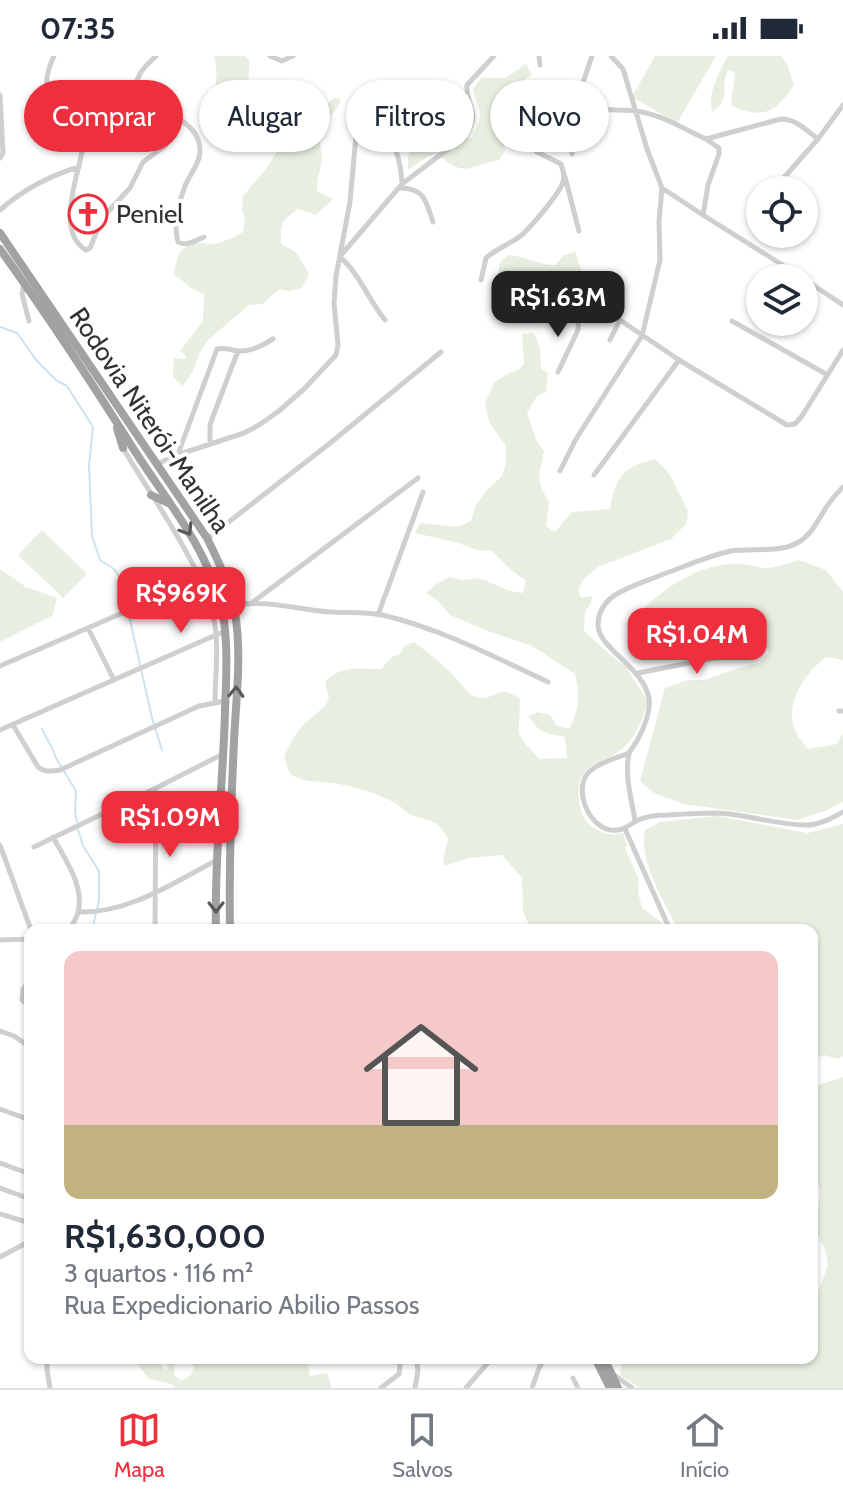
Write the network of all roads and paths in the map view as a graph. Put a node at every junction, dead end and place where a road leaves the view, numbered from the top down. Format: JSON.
{"nodes":[{"id":1,"x":54,"y":56,"type":"edge"},
{"id":2,"x":156,"y":56,"type":"edge"},
{"id":3,"x":270,"y":56,"type":"edge"},
{"id":4,"x":293,"y":56,"type":"edge"},
{"id":5,"x":494,"y":56,"type":"edge"},
{"id":6,"x":539,"y":56,"type":"edge"},
{"id":7,"x":592,"y":56,"type":"edge"},
{"id":8,"x":611,"y":56,"type":"edge"},
{"id":9,"x":540,"y":65,"type":"dead end"},
{"id":10,"x":137,"y":80,"type":"edge"},
{"id":11,"x":584,"y":80,"type":"edge"},
{"id":12,"x":0,"y":95,"type":"edge"},
{"id":13,"x":843,"y":105,"type":"edge"},
{"id":14,"x":609,"y":109,"type":"edge"},
{"id":15,"x":636,"y":111,"type":"junction"},
{"id":16,"x":183,"y":121,"type":"edge"},
{"id":17,"x":706,"y":139,"type":"junction"},
{"id":18,"x":818,"y":139,"type":"junction"},
{"id":19,"x":157,"y":152,"type":"edge"},
{"id":20,"x":355,"y":152,"type":"edge"},
{"id":21,"x":397,"y":152,"type":"edge"},
{"id":22,"x":537,"y":152,"type":"edge"},
{"id":23,"x":0,"y":158,"type":"edge"},
{"id":24,"x":80,"y":167,"type":"junction"},
{"id":25,"x":564,"y":172,"type":"junction"},
{"id":26,"x":785,"y":176,"type":"edge"},
{"id":27,"x":401,"y":186,"type":"junction"},
{"id":28,"x":662,"y":188,"type":"junction"},
{"id":29,"x":0,"y":210,"type":"edge"},
{"id":30,"x":703,"y":215,"type":"junction"},
{"id":31,"x":433,"y":222,"type":"dead end"},
{"id":32,"x":579,"y":231,"type":"dead end"},
{"id":33,"x":0,"y":233,"type":"edge"},
{"id":34,"x":204,"y":237,"type":"dead end"},
{"id":35,"x":0,"y":249,"type":"edge"},
{"id":36,"x":341,"y":256,"type":"junction"},
{"id":37,"x":782,"y":264,"type":"edge"},
{"id":38,"x":539,"y":278,"type":"dead end"},
{"id":39,"x":481,"y":280,"type":"dead end"},
{"id":40,"x":24,"y":283,"type":"junction"},
{"id":41,"x":818,"y":288,"type":"edge"},
{"id":42,"x":843,"y":305,"type":"edge"},
{"id":43,"x":579,"y":312,"type":"junction"},
{"id":44,"x":385,"y":320,"type":"dead end"},
{"id":45,"x":620,"y":320,"type":"junction"},
{"id":46,"x":29,"y":321,"type":"dead end"},
{"id":47,"x":732,"y":321,"type":"dead end"},
{"id":48,"x":642,"y":336,"type":"junction"},
{"id":49,"x":273,"y":339,"type":"dead end"},
{"id":50,"x":610,"y":340,"type":"dead end"},
{"id":51,"x":843,"y":350,"type":"edge"},
{"id":52,"x":238,"y":351,"type":"junction"},
{"id":53,"x":441,"y":352,"type":"dead end"},
{"id":54,"x":679,"y":360,"type":"junction"},
{"id":55,"x":558,"y":372,"type":"dead end"},
{"id":56,"x":826,"y":374,"type":"junction"},
{"id":57,"x":114,"y":416,"type":"junction"},
{"id":58,"x":210,"y":443,"type":"junction"},
{"id":59,"x":123,"y":448,"type":"joint"},
{"id":60,"x":177,"y":455,"type":"junction"},
{"id":61,"x":157,"y":464,"type":"junction"},
{"id":62,"x":560,"y":471,"type":"dead end"},
{"id":63,"x":594,"y":475,"type":"dead end"},
{"id":64,"x":418,"y":478,"type":"dead end"},
{"id":65,"x":843,"y":487,"type":"edge"},
{"id":66,"x":423,"y":492,"type":"dead end"},
{"id":67,"x":151,"y":495,"type":"junction"},
{"id":68,"x":170,"y":504,"type":"junction"},
{"id":69,"x":207,"y":538,"type":"junction"},
{"id":70,"x":211,"y":571,"type":"junction"},
{"id":71,"x":199,"y":578,"type":"junction"},
{"id":72,"x":253,"y":602,"type":"junction"},
{"id":73,"x":233,"y":606,"type":"junction"},
{"id":74,"x":378,"y":615,"type":"junction"},
{"id":75,"x":88,"y":628,"type":"junction"},
{"id":76,"x":221,"y":633,"type":"junction"},
{"id":77,"x":750,"y":651,"type":"dead end"},
{"id":78,"x":0,"y":666,"type":"edge"},
{"id":79,"x":638,"y":673,"type":"junction"},
{"id":80,"x":114,"y":680,"type":"junction"},
{"id":81,"x":548,"y":682,"type":"dead end"},
{"id":82,"x":225,"y":701,"type":"junction"},
{"id":83,"x":215,"y":702,"type":"junction"},
{"id":84,"x":13,"y":725,"type":"junction"},
{"id":85,"x":0,"y":730,"type":"edge"},
{"id":86,"x":629,"y":753,"type":"junction"},
{"id":87,"x":224,"y":754,"type":"junction"},
{"id":88,"x":156,"y":788,"type":"junction"},
{"id":89,"x":843,"y":812,"type":"edge"},
{"id":90,"x":635,"y":821,"type":"junction"},
{"id":91,"x":625,"y":829,"type":"junction"},
{"id":92,"x":53,"y":837,"type":"junction"},
{"id":93,"x":0,"y":845,"type":"edge"},
{"id":94,"x":34,"y":847,"type":"dead end"},
{"id":95,"x":217,"y":860,"type":"junction"},
{"id":96,"x":156,"y":892,"type":"junction"},
{"id":97,"x":78,"y":912,"type":"junction"},
{"id":98,"x":29,"y":924,"type":"edge"},
{"id":99,"x":73,"y":924,"type":"edge"},
{"id":100,"x":155,"y":924,"type":"edge"},
{"id":101,"x":216,"y":924,"type":"edge"},
{"id":102,"x":230,"y":924,"type":"edge"},
{"id":103,"x":667,"y":924,"type":"edge"},
{"id":104,"x":24,"y":939,"type":"edge"},
{"id":105,"x":0,"y":940,"type":"edge"},
{"id":106,"x":0,"y":1031,"type":"edge"},
{"id":107,"x":24,"y":1043,"type":"edge"},
{"id":108,"x":0,"y":1109,"type":"edge"},
{"id":109,"x":24,"y":1118,"type":"edge"},
{"id":110,"x":0,"y":1163,"type":"edge"},
{"id":111,"x":24,"y":1172,"type":"edge"},
{"id":112,"x":0,"y":1188,"type":"edge"},
{"id":113,"x":24,"y":1197,"type":"edge"},
{"id":114,"x":0,"y":1214,"type":"edge"},
{"id":115,"x":24,"y":1221,"type":"edge"},
{"id":116,"x":24,"y":1244,"type":"edge"},
{"id":117,"x":0,"y":1257,"type":"edge"},
{"id":118,"x":47,"y":1364,"type":"edge"},
{"id":119,"x":399,"y":1364,"type":"edge"},
{"id":120,"x":417,"y":1364,"type":"edge"},
{"id":121,"x":487,"y":1364,"type":"edge"},
{"id":122,"x":541,"y":1364,"type":"edge"},
{"id":123,"x":598,"y":1364,"type":"edge"},
{"id":124,"x":607,"y":1364,"type":"edge"},
{"id":125,"x":612,"y":1374,"type":"junction"},
{"id":126,"x":573,"y":1378,"type":"dead end"},
{"id":127,"x":50,"y":1388,"type":"edge"},
{"id":128,"x":381,"y":1388,"type":"edge"},
{"id":129,"x":415,"y":1388,"type":"edge"},
{"id":130,"x":466,"y":1388,"type":"edge"},
{"id":131,"x":532,"y":1388,"type":"edge"},
{"id":132,"x":578,"y":1388,"type":"edge"},
{"id":133,"x":610,"y":1388,"type":"edge"},
{"id":134,"x":618,"y":1388,"type":"edge"},
{"id":135,"x":632,"y":1388,"type":"edge"}],
"edges":[{"from":1,"to":24,"type":"street"},
{"from":2,"to":10,"type":"street"},
{"from":3,"to":4,"type":"street"},
{"from":5,"to":27,"type":"street"},
{"from":6,"to":9,"type":"street"},
{"from":7,"to":11,"type":"street"},
{"from":8,"to":15,"type":"street"},
{"from":12,"to":23,"type":"street"},
{"from":13,"to":18,"type":"street"},
{"from":14,"to":15,"type":"street"},
{"from":15,"to":17,"type":"street"},
{"from":15,"to":28,"type":"street"},
{"from":16,"to":34,"type":"street"},
{"from":17,"to":18,"type":"street"},
{"from":17,"to":30,"type":"street"},
{"from":18,"to":26,"type":"street"},
{"from":19,"to":24,"type":"street"},
{"from":20,"to":36,"type":"street"},
{"from":21,"to":27,"type":"street"},
{"from":22,"to":25,"type":"street"},
{"from":24,"to":29,"type":"street"},
{"from":25,"to":32,"type":"street"},
{"from":25,"to":39,"type":"street"},
{"from":27,"to":31,"type":"street"},
{"from":27,"to":36,"type":"street"},
{"from":28,"to":30,"type":"street"},
{"from":28,"to":48,"type":"street"},
{"from":30,"to":37,"type":"street"},
{"from":33,"to":61,"type":"highway","name":"Rodovia Niterói-Manilha"},
{"from":35,"to":40,"type":"highway","name":"Rodovia Niterói-Manilha"},
{"from":36,"to":44,"type":"street"},
{"from":36,"to":58,"type":"street"},
{"from":38,"to":43,"type":"street"},
{"from":40,"to":46,"type":"street"},
{"from":40,"to":57,"type":"highway","name":"Rodovia Niterói-Manilha"},
{"from":41,"to":42,"type":"street"},
{"from":43,"to":45,"type":"street"},
{"from":43,"to":55,"type":"street"},
{"from":45,"to":48,"type":"street"},
{"from":45,"to":50,"type":"street"},
{"from":47,"to":56,"type":"street"},
{"from":48,"to":54,"type":"street"},
{"from":48,"to":62,"type":"street"},
{"from":49,"to":52,"type":"street"},
{"from":51,"to":56,"type":"street"},
{"from":52,"to":58,"type":"street"},
{"from":52,"to":60,"type":"street"},
{"from":53,"to":69,"type":"street"},
{"from":54,"to":56,"type":"street"},
{"from":54,"to":63,"type":"street"},
{"from":57,"to":59,"type":"highway"},
{"from":57,"to":68,"type":"highway","name":"Rodovia Niterói-Manilha"},
{"from":58,"to":60,"type":"street"},
{"from":59,"to":67,"type":"street"},
{"from":60,"to":61,"type":"street"},
{"from":61,"to":69,"type":"highway","name":"Rodovia Niterói-Manilha"},
{"from":64,"to":72,"type":"street"},
{"from":65,"to":79,"type":"street"},
{"from":66,"to":74,"type":"street"},
{"from":67,"to":68,"type":"highway"},
{"from":67,"to":71,"type":"street"},
{"from":68,"to":70,"type":"highway","name":"Rodovia Niterói-Manilha","one_way":true},
{"from":69,"to":73,"type":"highway","name":"Rodovia Niterói-Manilha"},
{"from":70,"to":71,"type":"street"},
{"from":70,"to":76,"type":"highway","name":"Rodovia Niterói-Manilha"},
{"from":71,"to":75,"type":"street"},
{"from":71,"to":76,"type":"street"},
{"from":72,"to":73,"type":"street"},
{"from":72,"to":74,"type":"street"},
{"from":102,"to":73,"type":"highway","name":"Rodovia Niterói-Manilha","one_way":true},
{"from":74,"to":81,"type":"street"},
{"from":75,"to":78,"type":"street"},
{"from":75,"to":80,"type":"street"},
{"from":76,"to":80,"type":"street"},
{"from":76,"to":82,"type":"highway","name":"Rodovia Niterói-Manilha"},
{"from":76,"to":83,"type":"street"},
{"from":77,"to":79,"type":"street"},
{"from":79,"to":86,"type":"street"},
{"from":80,"to":84,"type":"street"},
{"from":82,"to":83,"type":"street"},
{"from":82,"to":87,"type":"highway","name":"Rodovia Niterói-Manilha"},
{"from":83,"to":84,"type":"street"},
{"from":84,"to":85,"type":"street"},
{"from":86,"to":90,"type":"street"},
{"from":86,"to":91,"type":"street"},
{"from":87,"to":88,"type":"street"},
{"from":87,"to":95,"type":"highway","name":"Rodovia Niterói-Manilha"},
{"from":88,"to":92,"type":"street"},
{"from":88,"to":96,"type":"street"},
{"from":89,"to":90,"type":"street"},
{"from":90,"to":91,"type":"street"},
{"from":91,"to":103,"type":"street"},
{"from":92,"to":94,"type":"street"},
{"from":92,"to":97,"type":"street"},
{"from":93,"to":98,"type":"street"},
{"from":95,"to":96,"type":"street"},
{"from":95,"to":101,"type":"highway","name":"Rodovia Niterói-Manilha","one_way":true},
{"from":96,"to":97,"type":"street"},
{"from":96,"to":100,"type":"street"},
{"from":97,"to":99,"type":"street"},
{"from":104,"to":105,"type":"street"},
{"from":106,"to":107,"type":"street"},
{"from":108,"to":109,"type":"street"},
{"from":110,"to":111,"type":"street"},
{"from":112,"to":113,"type":"street"},
{"from":114,"to":115,"type":"street"},
{"from":116,"to":117,"type":"street"},
{"from":118,"to":127,"type":"street"},
{"from":119,"to":128,"type":"street"},
{"from":120,"to":129,"type":"street"},
{"from":121,"to":130,"type":"street"},
{"from":122,"to":131,"type":"street"},
{"from":123,"to":133,"type":"highway"},
{"from":124,"to":125,"type":"highway"},
{"from":125,"to":134,"type":"highway"},
{"from":125,"to":135,"type":"street"},
{"from":126,"to":132,"type":"street"}]}
